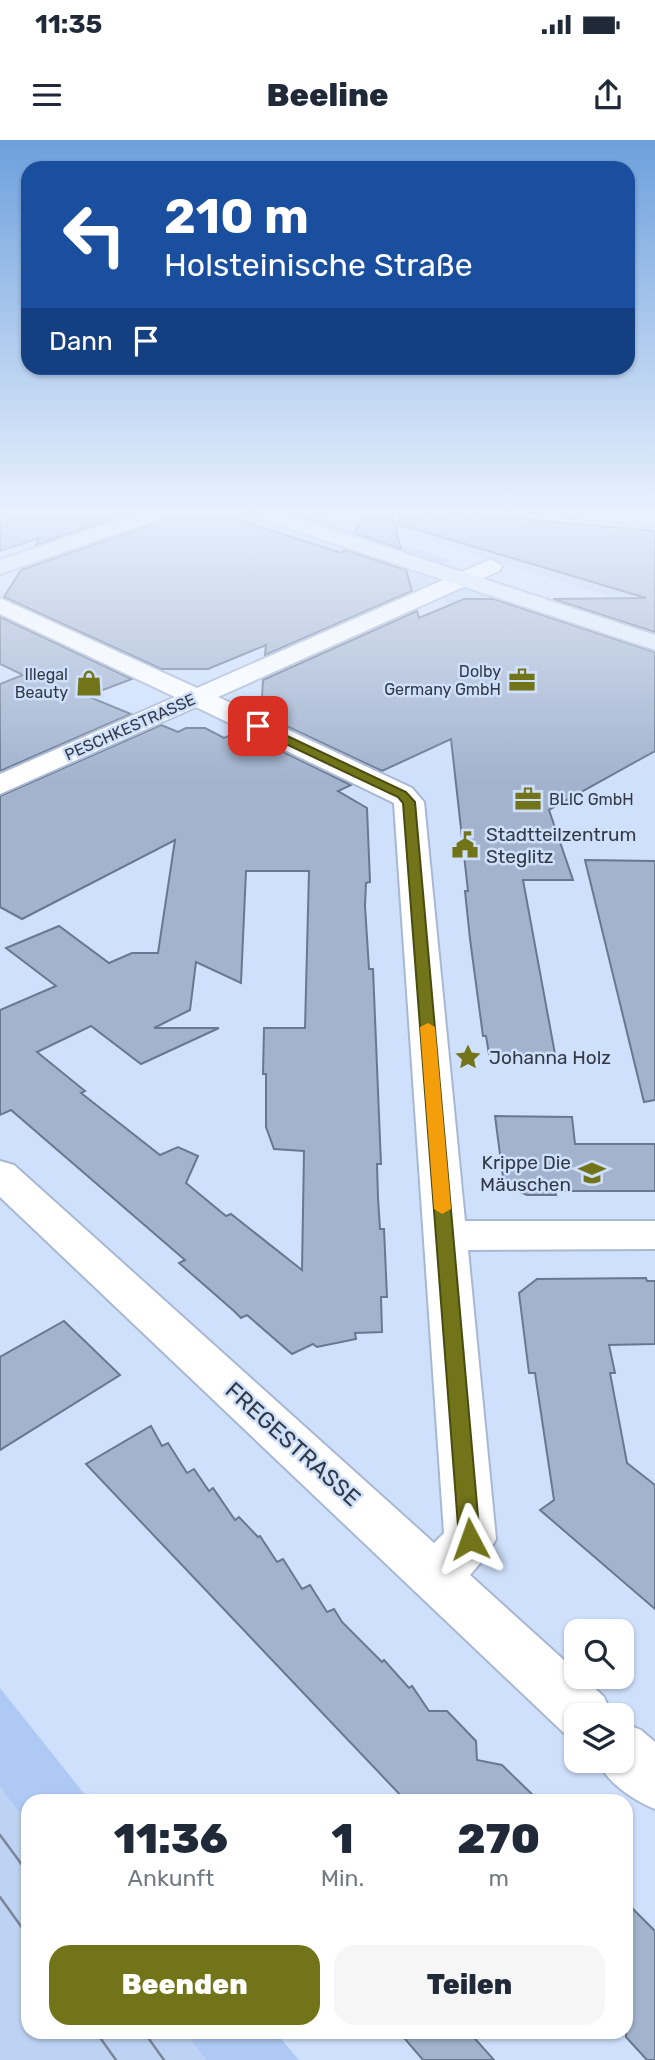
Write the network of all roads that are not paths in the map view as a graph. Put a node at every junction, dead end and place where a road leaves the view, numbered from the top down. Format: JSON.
{"nodes":[{"id":1,"x":410,"y":602,"type":"edge"},
{"id":2,"x":533,"y":602,"type":"edge"},
{"id":3,"x":601,"y":602,"type":"edge"},
{"id":4,"x":0,"y":605,"type":"edge"},
{"id":5,"x":655,"y":619,"type":"edge"},
{"id":6,"x":655,"y":643,"type":"edge"},
{"id":7,"x":197,"y":697,"type":"junction"},
{"id":8,"x":0,"y":785,"type":"edge"},
{"id":9,"x":0,"y":1174,"type":"edge"},
{"id":10,"x":444,"y":1236,"type":"junction"},
{"id":11,"x":655,"y":1236,"type":"edge"},
{"id":12,"x":436,"y":1577,"type":"junction"},
{"id":13,"x":571,"y":1703,"type":"edge"},
{"id":14,"x":634,"y":1761,"type":"edge"},
{"id":15,"x":655,"y":1781,"type":"edge"}],
"edges":[{"from":1,"to":7,"type":"street","name":"PESCHKESTRASSE"},
{"from":2,"to":6,"type":"street"},
{"from":3,"to":5,"type":"street"},
{"from":4,"to":7,"type":"street"},
{"from":7,"to":8,"type":"street","name":"PESCHKESTRASSE"},
{"from":7,"to":10,"type":"street"},
{"from":9,"to":12,"type":"street","name":"FREGESTRASSE"},
{"from":10,"to":11,"type":"street"},
{"from":10,"to":12,"type":"street"},
{"from":12,"to":13,"type":"street","name":"FREGESTRASSE"},
{"from":14,"to":15,"type":"street"}]}
